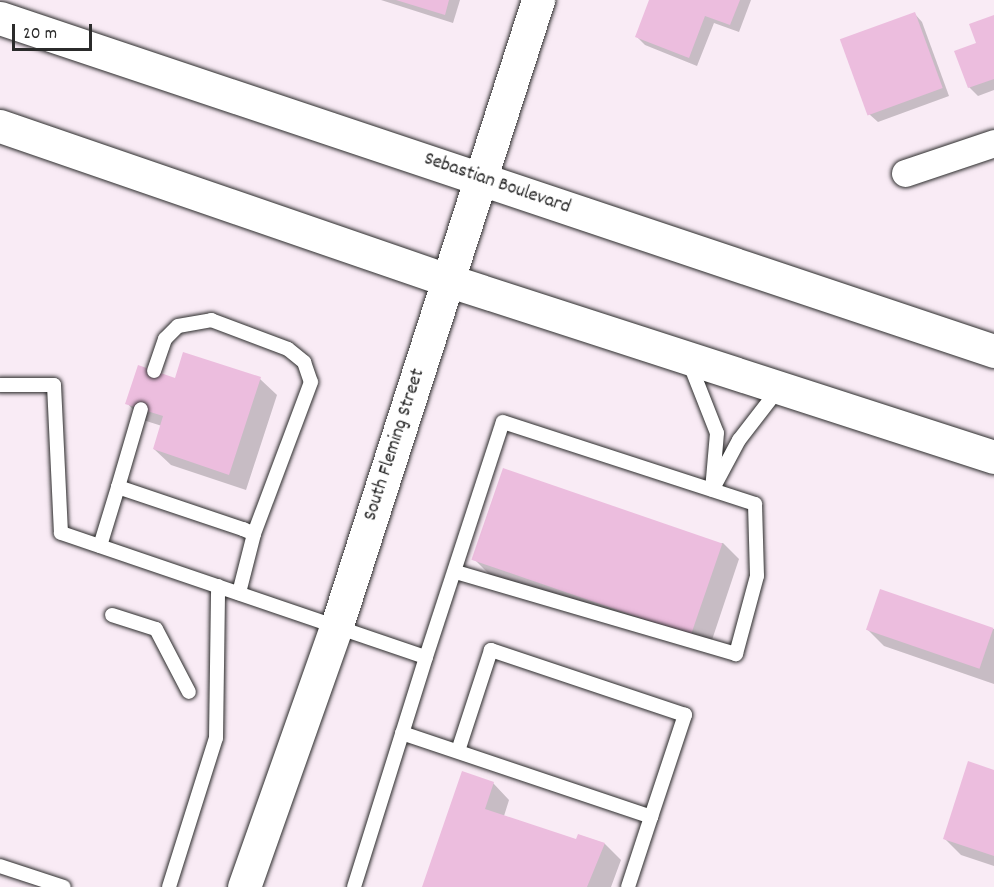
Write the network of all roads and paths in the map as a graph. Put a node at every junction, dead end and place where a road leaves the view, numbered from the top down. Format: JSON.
{"nodes":[{"id":1,"x":538,"y":0,"type":"edge"},
{"id":2,"x":0,"y":18,"type":"edge"},
{"id":3,"x":0,"y":126,"type":"edge"},
{"id":4,"x":994,"y":143,"type":"edge"},
{"id":5,"x":905,"y":173,"type":"dead end"},
{"id":6,"x":480,"y":178,"type":"junction"},
{"id":7,"x":447,"y":280,"type":"junction"},
{"id":8,"x":994,"y":351,"type":"edge"},
{"id":9,"x":686,"y":355,"type":"junction"},
{"id":10,"x":154,"y":370,"type":"dead end"},
{"id":11,"x":0,"y":385,"type":"edge"},
{"id":12,"x":781,"y":385,"type":"junction"},
{"id":13,"x":141,"y":409,"type":"dead end"},
{"id":14,"x":994,"y":457,"type":"edge"},
{"id":15,"x":118,"y":487,"type":"junction"},
{"id":16,"x":712,"y":490,"type":"junction"},
{"id":17,"x":254,"y":534,"type":"junction"},
{"id":18,"x":100,"y":546,"type":"junction"},
{"id":19,"x":456,"y":572,"type":"junction"},
{"id":20,"x":218,"y":586,"type":"junction"},
{"id":21,"x":239,"y":593,"type":"junction"},
{"id":22,"x":112,"y":615,"type":"dead end"},
{"id":23,"x":337,"y":625,"type":"junction"},
{"id":24,"x":426,"y":657,"type":"junction"},
{"id":25,"x":189,"y":692,"type":"dead end"},
{"id":26,"x":402,"y":733,"type":"junction"},
{"id":27,"x":458,"y":751,"type":"junction"},
{"id":28,"x":651,"y":817,"type":"junction"},
{"id":29,"x":0,"y":866,"type":"edge"},
{"id":30,"x":64,"y":887,"type":"edge"},
{"id":31,"x":169,"y":887,"type":"edge"},
{"id":32,"x":244,"y":887,"type":"edge"},
{"id":33,"x":354,"y":887,"type":"edge"},
{"id":34,"x":628,"y":887,"type":"edge"}],
"edges":[{"from":1,"to":6,"type":"main road","name":"South Fleming Street"},
{"from":2,"to":6,"type":"main road","name":"Sebastian Boulevard"},
{"from":3,"to":7,"type":"main road"},
{"from":4,"to":5,"type":"street"},
{"from":6,"to":7,"type":"main road","name":"South Fleming Street"},
{"from":6,"to":8,"type":"main road","name":"Sebastian Boulevard"},
{"from":7,"to":9,"type":"main road"},
{"from":7,"to":23,"type":"main road","name":"South Fleming Street"},
{"from":9,"to":12,"type":"main road"},
{"from":9,"to":16,"type":"lane"},
{"from":10,"to":17,"type":"lane"},
{"from":11,"to":18,"type":"lane"},
{"from":12,"to":14,"type":"main road"},
{"from":12,"to":16,"type":"lane"},
{"from":13,"to":15,"type":"lane"},
{"from":15,"to":17,"type":"lane"},
{"from":15,"to":18,"type":"lane"},
{"from":16,"to":19,"type":"lane"},
{"from":16,"to":19,"type":"lane"},
{"from":17,"to":21,"type":"lane"},
{"from":18,"to":20,"type":"lane"},
{"from":19,"to":24,"type":"lane"},
{"from":20,"to":21,"type":"lane"},
{"from":20,"to":31,"type":"lane"},
{"from":21,"to":23,"type":"lane"},
{"from":22,"to":25,"type":"lane"},
{"from":23,"to":24,"type":"lane"},
{"from":23,"to":32,"type":"main road","name":"South Fleming Street"},
{"from":24,"to":26,"type":"lane"},
{"from":26,"to":27,"type":"lane"},
{"from":26,"to":33,"type":"lane"},
{"from":27,"to":28,"type":"lane"},
{"from":27,"to":28,"type":"lane"},
{"from":28,"to":34,"type":"lane"},
{"from":29,"to":30,"type":"lane"}]}
